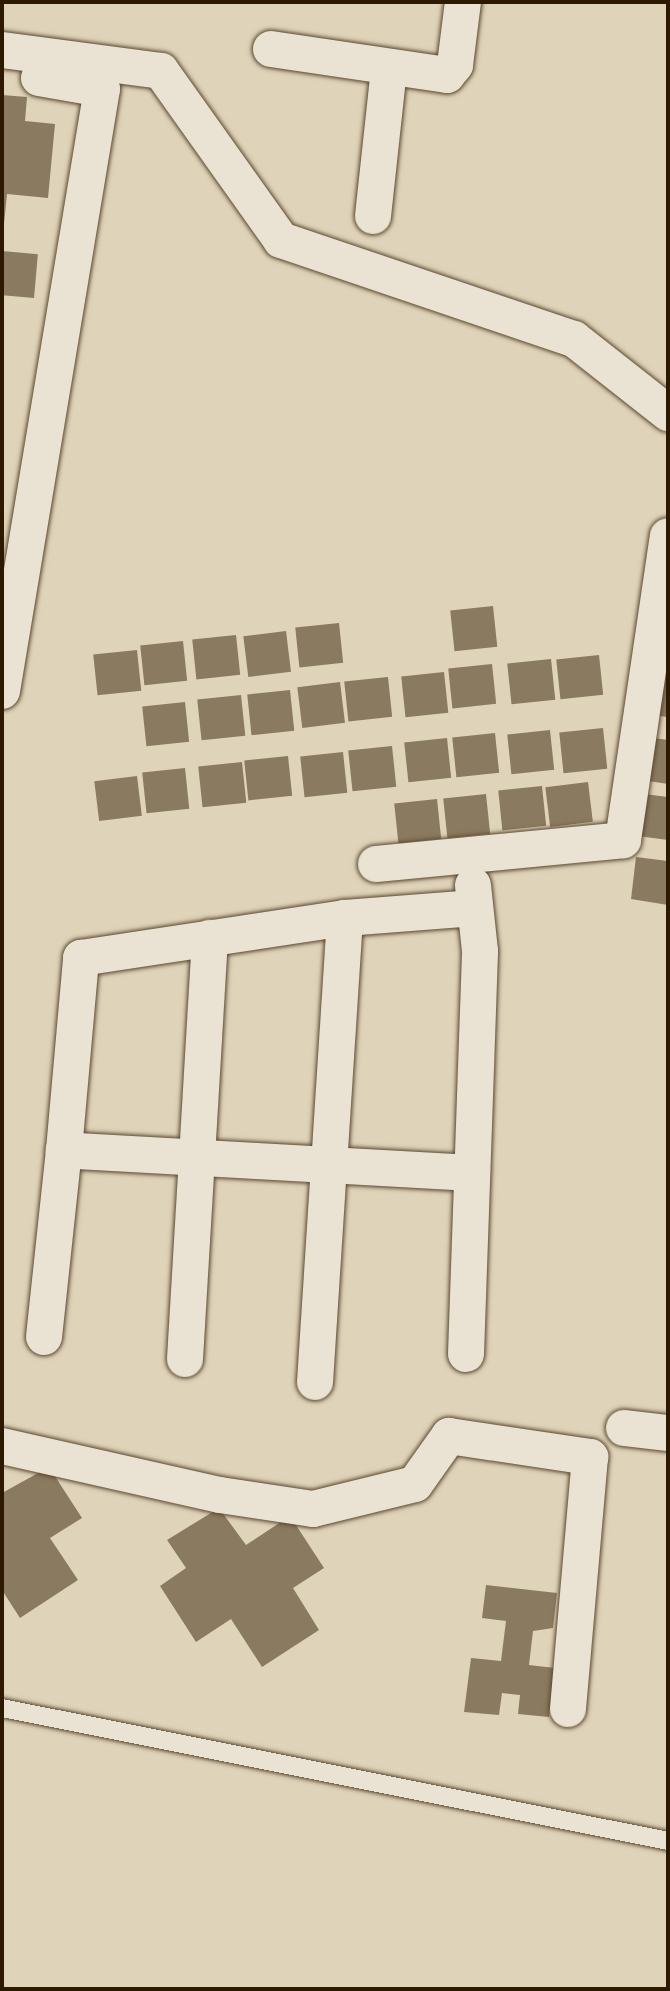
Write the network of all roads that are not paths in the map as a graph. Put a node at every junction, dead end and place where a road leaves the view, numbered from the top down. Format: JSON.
{"nodes":[{"id":1,"x":463,"y":2,"type":"edge"},
{"id":2,"x":271,"y":49,"type":"dead end"},
{"id":3,"x":2,"y":50,"type":"edge"},
{"id":4,"x":389,"y":69,"type":"junction"},
{"id":5,"x":2,"y":71,"type":"edge"},
{"id":6,"x":373,"y":216,"type":"dead end"},
{"id":7,"x":668,"y":413,"type":"edge"},
{"id":8,"x":668,"y":536,"type":"edge"},
{"id":9,"x":2,"y":691,"type":"edge"},
{"id":10,"x":470,"y":855,"type":"junction"},
{"id":11,"x":376,"y":864,"type":"dead end"},
{"id":12,"x":475,"y":908,"type":"junction"},
{"id":13,"x":345,"y":918,"type":"junction"},
{"id":14,"x":210,"y":938,"type":"junction"},
{"id":15,"x":64,"y":1150,"type":"junction"},
{"id":16,"x":198,"y":1158,"type":"junction"},
{"id":17,"x":329,"y":1165,"type":"junction"},
{"id":18,"x":472,"y":1173,"type":"junction"},
{"id":19,"x":44,"y":1337,"type":"dead end"},
{"id":20,"x":466,"y":1354,"type":"dead end"},
{"id":21,"x":185,"y":1359,"type":"dead end"},
{"id":22,"x":315,"y":1382,"type":"dead end"},
{"id":23,"x":624,"y":1428,"type":"dead end"},
{"id":24,"x":668,"y":1433,"type":"edge"},
{"id":25,"x":2,"y":1446,"type":"edge"},
{"id":26,"x":2,"y":1708,"type":"edge"},
{"id":27,"x":568,"y":1709,"type":"dead end"},
{"id":28,"x":668,"y":1841,"type":"edge"}],
"edges":[{"from":1,"to":4,"type":"street"},
{"from":2,"to":4,"type":"street"},
{"from":3,"to":7,"type":"street"},
{"from":4,"to":6,"type":"street"},
{"from":5,"to":9,"type":"street"},
{"from":8,"to":10,"type":"street"},
{"from":10,"to":11,"type":"street"},
{"from":10,"to":12,"type":"street"},
{"from":12,"to":13,"type":"street"},
{"from":12,"to":18,"type":"street"},
{"from":13,"to":14,"type":"street"},
{"from":13,"to":17,"type":"street"},
{"from":14,"to":15,"type":"street"},
{"from":14,"to":16,"type":"street"},
{"from":15,"to":16,"type":"street"},
{"from":15,"to":19,"type":"street"},
{"from":16,"to":17,"type":"street"},
{"from":16,"to":21,"type":"street"},
{"from":17,"to":18,"type":"street"},
{"from":17,"to":22,"type":"street"},
{"from":18,"to":20,"type":"street"},
{"from":23,"to":24,"type":"street"},
{"from":25,"to":27,"type":"street"},
{"from":26,"to":28,"type":"lane"}]}
